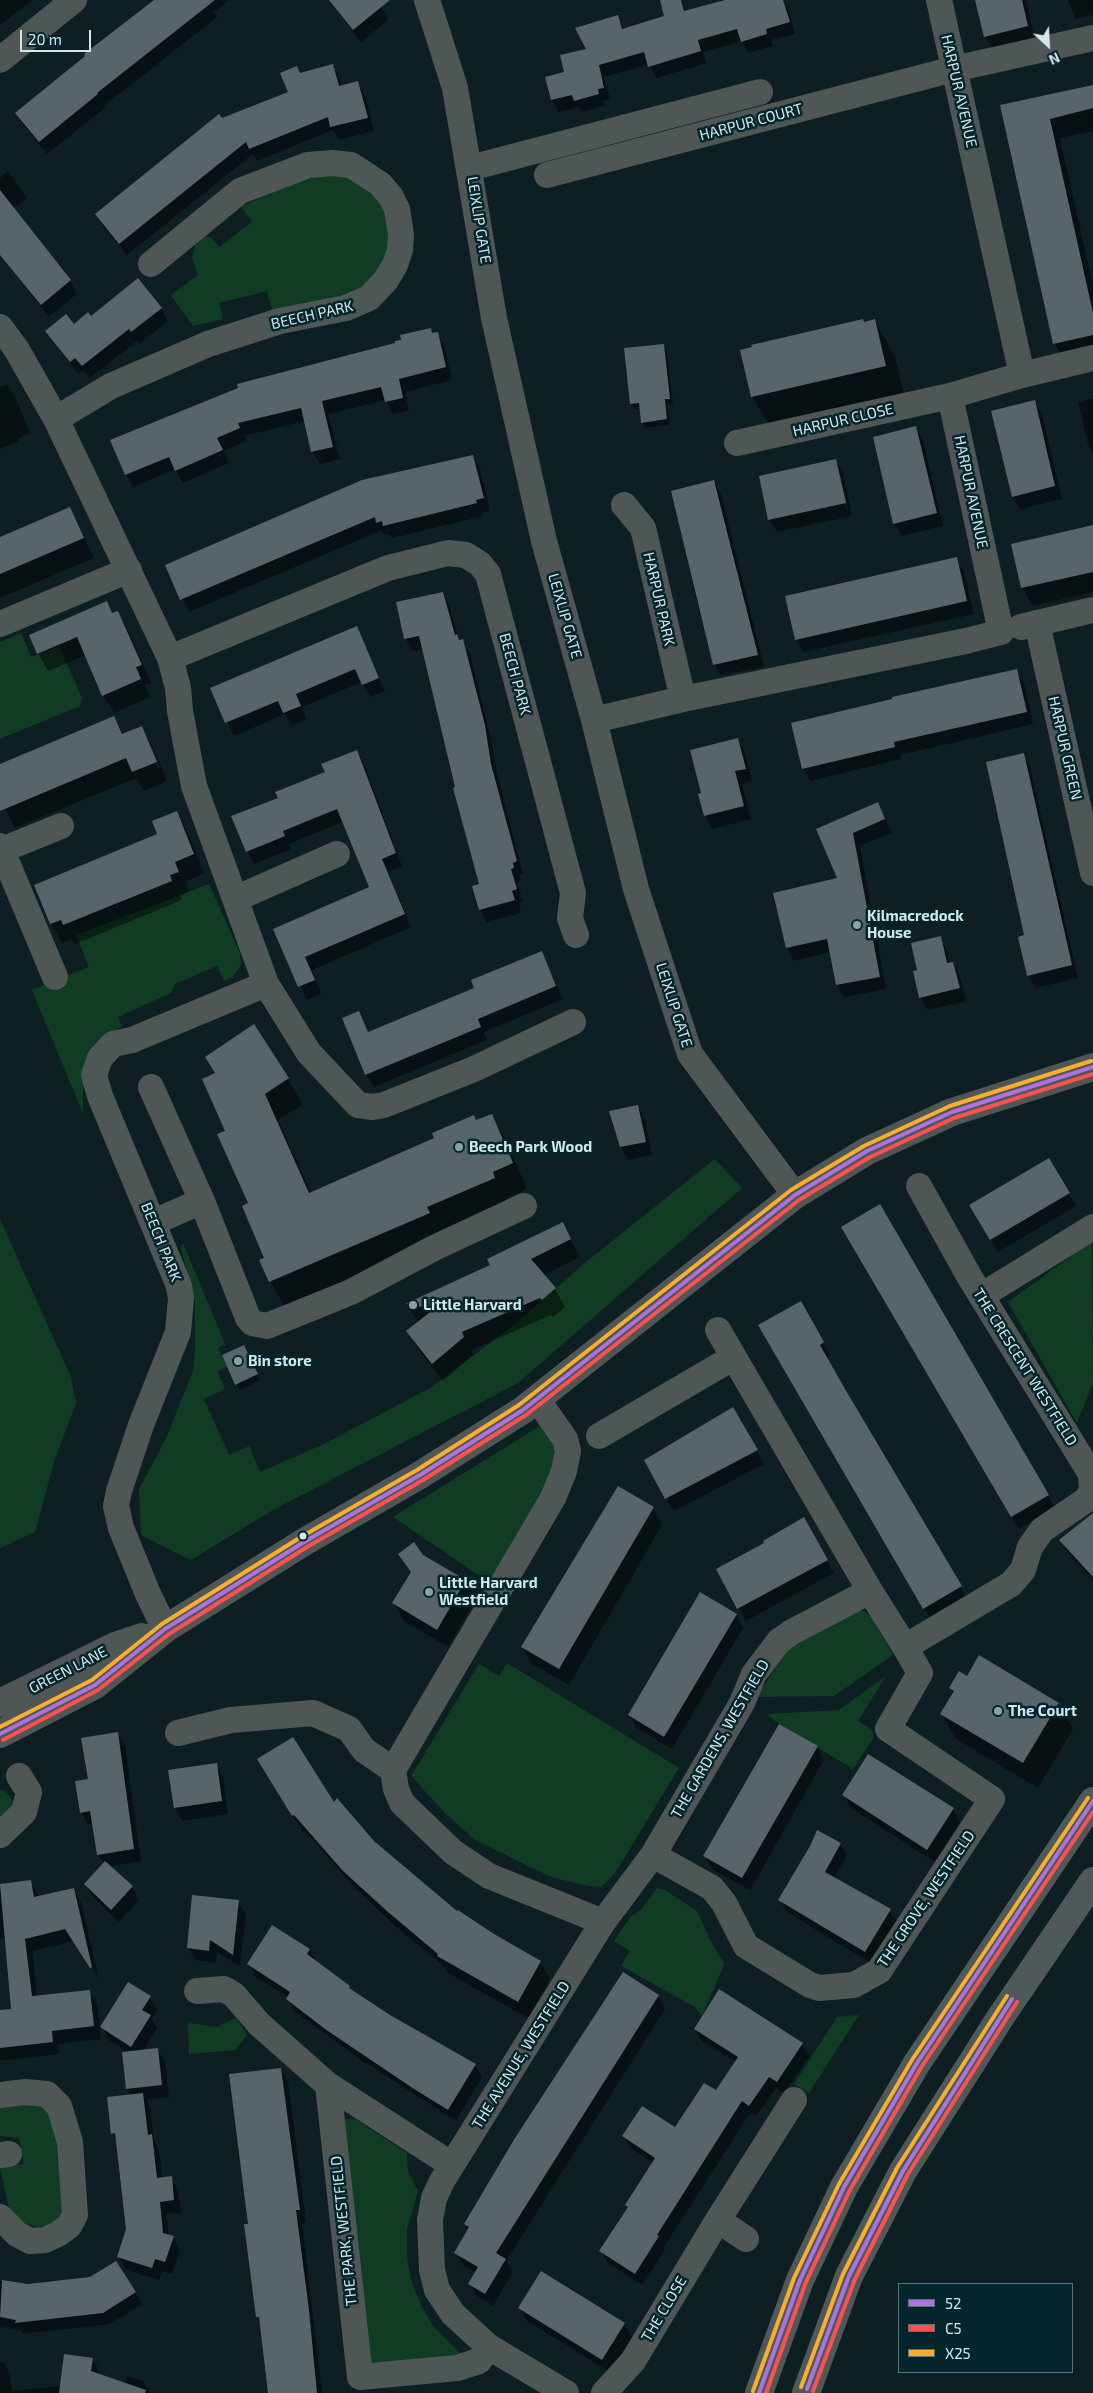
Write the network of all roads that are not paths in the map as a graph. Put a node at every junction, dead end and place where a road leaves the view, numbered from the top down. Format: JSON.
{"nodes":[{"id":1,"x":74,"y":0,"type":"edge"},
{"id":2,"x":427,"y":0,"type":"edge"},
{"id":3,"x":939,"y":0,"type":"edge"},
{"id":4,"x":1093,"y":38,"type":"edge"},
{"id":5,"x":0,"y":60,"type":"edge"},
{"id":6,"x":954,"y":69,"type":"junction"},
{"id":7,"x":760,"y":92,"type":"dead end"},
{"id":8,"x":470,"y":168,"type":"junction"},
{"id":9,"x":547,"y":175,"type":"dead end"},
{"id":10,"x":151,"y":264,"type":"dead end"},
{"id":11,"x":0,"y":327,"type":"edge"},
{"id":12,"x":1093,"y":358,"type":"edge"},
{"id":13,"x":1022,"y":376,"type":"junction"},
{"id":14,"x":950,"y":396,"type":"junction"},
{"id":15,"x":56,"y":419,"type":"junction"},
{"id":16,"x":737,"y":443,"type":"dead end"},
{"id":17,"x":624,"y":505,"type":"dead end"},
{"id":18,"x":129,"y":570,"type":"junction"},
{"id":19,"x":1093,"y":610,"type":"edge"},
{"id":20,"x":1037,"y":623,"type":"junction"},
{"id":21,"x":0,"y":624,"type":"edge"},
{"id":22,"x":1001,"y":632,"type":"junction"},
{"id":23,"x":170,"y":658,"type":"junction"},
{"id":24,"x":682,"y":699,"type":"junction"},
{"id":25,"x":594,"y":720,"type":"junction"},
{"id":26,"x":61,"y":826,"type":"dead end"},
{"id":27,"x":1,"y":848,"type":"edge"},
{"id":28,"x":337,"y":854,"type":"dead end"},
{"id":29,"x":1093,"y":873,"type":"edge"},
{"id":30,"x":235,"y":899,"type":"junction"},
{"id":31,"x":576,"y":935,"type":"dead end"},
{"id":32,"x":55,"y":977,"type":"dead end"},
{"id":33,"x":266,"y":984,"type":"junction"},
{"id":34,"x":573,"y":1022,"type":"dead end"},
{"id":35,"x":1093,"y":1067,"type":"edge"},
{"id":36,"x":151,"y":1086,"type":"dead end"},
{"id":37,"x":919,"y":1186,"type":"dead end"},
{"id":38,"x":795,"y":1195,"type":"junction"},
{"id":39,"x":202,"y":1201,"type":"junction"},
{"id":40,"x":524,"y":1206,"type":"dead end"},
{"id":41,"x":154,"y":1222,"type":"junction"},
{"id":42,"x":1093,"y":1228,"type":"edge"},
{"id":43,"x":981,"y":1296,"type":"junction"},
{"id":44,"x":718,"y":1330,"type":"dead end"},
{"id":45,"x":734,"y":1357,"type":"junction"},
{"id":46,"x":537,"y":1399,"type":"junction"},
{"id":47,"x":600,"y":1436,"type":"dead end"},
{"id":48,"x":870,"y":1591,"type":"junction"},
{"id":49,"x":165,"y":1629,"type":"junction"},
{"id":50,"x":905,"y":1647,"type":"junction"},
{"id":51,"x":0,"y":1703,"type":"edge"},
{"id":52,"x":0,"y":1734,"type":"edge"},
{"id":53,"x":178,"y":1734,"type":"dead end"},
{"id":54,"x":393,"y":1770,"type":"junction"},
{"id":55,"x":19,"y":1776,"type":"dead end"},
{"id":56,"x":1093,"y":1801,"type":"edge"},
{"id":57,"x":0,"y":1835,"type":"edge"},
{"id":58,"x":653,"y":1855,"type":"junction"},
{"id":59,"x":1093,"y":1882,"type":"edge"},
{"id":60,"x":603,"y":1922,"type":"junction"},
{"id":61,"x":196,"y":1991,"type":"dead end"},
{"id":62,"x":328,"y":2085,"type":"junction"},
{"id":63,"x":0,"y":2095,"type":"edge"},
{"id":64,"x":794,"y":2100,"type":"dead end"},
{"id":65,"x":452,"y":2165,"type":"junction"},
{"id":66,"x":0,"y":2217,"type":"edge"},
{"id":67,"x":718,"y":2220,"type":"junction"},
{"id":68,"x":746,"y":2239,"type":"dead end"},
{"id":69,"x":490,"y":2347,"type":"junction"},
{"id":70,"x":360,"y":2385,"type":"edge"},
{"id":71,"x":566,"y":2393,"type":"edge"},
{"id":72,"x":604,"y":2393,"type":"edge"},
{"id":73,"x":759,"y":2393,"type":"edge"},
{"id":74,"x":806,"y":2393,"type":"edge"}],
"edges":[{"from":1,"to":5,"type":"street"},
{"from":2,"to":8,"type":"street","name":"LEIXLIP GATE"},
{"from":3,"to":6,"type":"street","name":"HARPUR AVENUE"},
{"from":4,"to":6,"type":"street","name":"HARPUR COURT"},
{"from":6,"to":9,"type":"street","name":"HARPUR COURT"},
{"from":6,"to":13,"type":"street","name":"HARPUR AVENUE"},
{"from":7,"to":8,"type":"street"},
{"from":8,"to":25,"type":"street","name":"LEIXLIP GATE"},
{"from":10,"to":15,"type":"street","name":"BEECH PARK"},
{"from":11,"to":15,"type":"street"},
{"from":12,"to":13,"type":"street"},
{"from":13,"to":14,"type":"street"},
{"from":14,"to":16,"type":"street","name":"HARPUR CLOSE"},
{"from":14,"to":22,"type":"street","name":"HARPUR AVENUE"},
{"from":15,"to":18,"type":"street"},
{"from":17,"to":24,"type":"street","name":"HARPUR PARK"},
{"from":18,"to":21,"type":"street"},
{"from":18,"to":23,"type":"street"},
{"from":19,"to":20,"type":"street"},
{"from":20,"to":22,"type":"street"},
{"from":20,"to":29,"type":"street","name":"HARPUR GREEN"},
{"from":22,"to":24,"type":"street"},
{"from":23,"to":30,"type":"street"},
{"from":23,"to":31,"type":"street","name":"BEECH PARK"},
{"from":24,"to":25,"type":"street"},
{"from":25,"to":38,"type":"street","name":"LEIXLIP GATE"},
{"from":26,"to":27,"type":"street"},
{"from":27,"to":32,"type":"street"},
{"from":28,"to":30,"type":"street"},
{"from":30,"to":33,"type":"street"},
{"from":33,"to":34,"type":"street"},
{"from":33,"to":41,"type":"street","name":"BEECH PARK"},
{"from":35,"to":38,"type":"street","name":"GREEN LANE"},
{"from":36,"to":39,"type":"street"},
{"from":37,"to":43,"type":"street","name":"THE CRESCENT WESTFIELD"},
{"from":38,"to":46,"type":"street","name":"GREEN LANE"},
{"from":39,"to":40,"type":"street"},
{"from":39,"to":41,"type":"street"},
{"from":41,"to":49,"type":"street","name":"BEECH PARK"},
{"from":42,"to":43,"type":"street"},
{"from":43,"to":50,"type":"street","name":"THE CRESCENT WESTFIELD"},
{"from":44,"to":45,"type":"street"},
{"from":45,"to":47,"type":"street"},
{"from":45,"to":48,"type":"street"},
{"from":46,"to":49,"type":"street","name":"GREEN LANE"},
{"from":46,"to":54,"type":"street"},
{"from":48,"to":50,"type":"street"},
{"from":48,"to":58,"type":"street","name":"THE GARDENS, WESTFIELD"},
{"from":49,"to":51,"type":"street","name":"GREEN LANE"},
{"from":49,"to":52,"type":"street","name":"GREEN LANE"},
{"from":50,"to":58,"type":"street","name":"THE GROVE, WESTFIELD"},
{"from":53,"to":54,"type":"street"},
{"from":54,"to":60,"type":"street"},
{"from":55,"to":57,"type":"street"},
{"from":56,"to":73,"type":"main road"},
{"from":58,"to":60,"type":"street","name":"THE GARDENS, WESTFIELD"},
{"from":59,"to":74,"type":"main road"},
{"from":60,"to":65,"type":"street","name":"THE AVENUE, WESTFIELD"},
{"from":61,"to":62,"type":"street"},
{"from":62,"to":65,"type":"street"},
{"from":62,"to":70,"type":"street","name":"THE PARK, WESTFIELD"},
{"from":63,"to":66,"type":"street"},
{"from":64,"to":67,"type":"street","name":"THE CLOSE"},
{"from":65,"to":69,"type":"street","name":"THE AVENUE, WESTFIELD"},
{"from":67,"to":68,"type":"street"},
{"from":67,"to":72,"type":"street","name":"THE CLOSE"},
{"from":69,"to":70,"type":"street","name":"THE PARK, WESTFIELD"},
{"from":69,"to":71,"type":"street","name":"THE AVENUE, WESTFIELD"}]}
